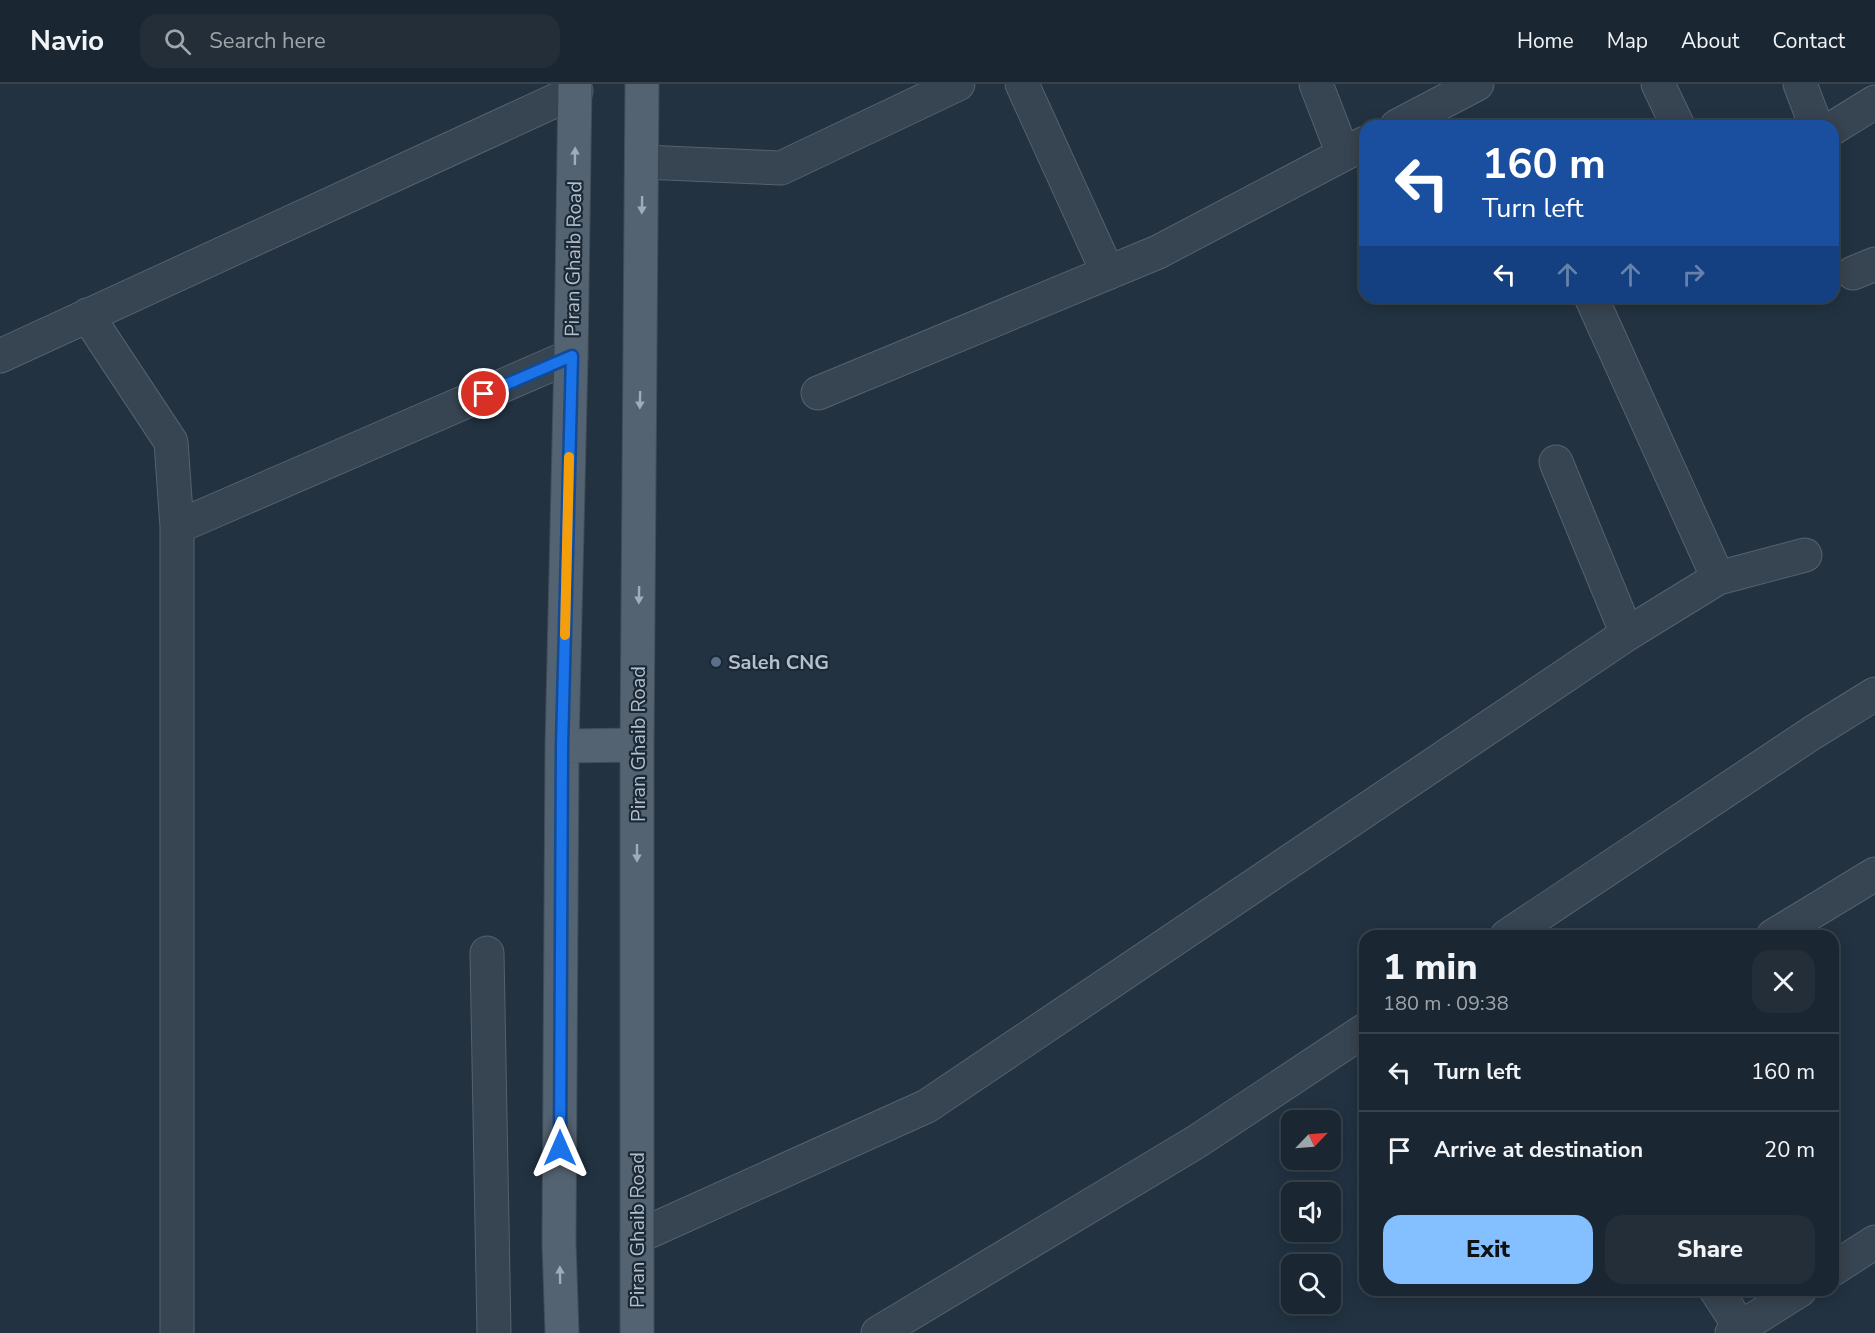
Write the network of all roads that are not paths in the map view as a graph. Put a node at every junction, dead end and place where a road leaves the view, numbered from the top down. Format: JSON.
{"nodes":[{"id":1,"x":642,"y":84,"type":"edge"},
{"id":2,"x":958,"y":84,"type":"edge"},
{"id":3,"x":1022,"y":84,"type":"edge"},
{"id":4,"x":1316,"y":84,"type":"edge"},
{"id":5,"x":1477,"y":84,"type":"edge"},
{"id":6,"x":1658,"y":84,"type":"edge"},
{"id":7,"x":1800,"y":84,"type":"edge"},
{"id":8,"x":575,"y":88,"type":"edge"},
{"id":9,"x":1875,"y":102,"type":"edge"},
{"id":10,"x":1408,"y":120,"type":"edge"},
{"id":11,"x":1675,"y":120,"type":"edge"},
{"id":12,"x":1814,"y":120,"type":"edge"},
{"id":13,"x":1839,"y":124,"type":"edge"},
{"id":14,"x":1354,"y":149,"type":"edge"},
{"id":15,"x":643,"y":162,"type":"junction"},
{"id":16,"x":1108,"y":273,"type":"junction"},
{"id":17,"x":1594,"y":303,"type":"edge"},
{"id":18,"x":87,"y":315,"type":"junction"},
{"id":19,"x":0,"y":356,"type":"edge"},
{"id":20,"x":572,"y":356,"type":"junction"},
{"id":21,"x":818,"y":393,"type":"dead end"},
{"id":22,"x":1556,"y":462,"type":"dead end"},
{"id":23,"x":177,"y":527,"type":"junction"},
{"id":24,"x":1805,"y":555,"type":"dead end"},
{"id":25,"x":1719,"y":578,"type":"junction"},
{"id":26,"x":1627,"y":634,"type":"junction"},
{"id":27,"x":1875,"y":694,"type":"edge"},
{"id":28,"x":637,"y":745,"type":"junction"},
{"id":29,"x":562,"y":746,"type":"junction"},
{"id":30,"x":1875,"y":874,"type":"edge"},
{"id":31,"x":1516,"y":930,"type":"edge"},
{"id":32,"x":1783,"y":930,"type":"edge"},
{"id":33,"x":486,"y":953,"type":"dead end"},
{"id":34,"x":1359,"y":1034,"type":"edge"},
{"id":35,"x":637,"y":1237,"type":"junction"},
{"id":36,"x":1875,"y":1242,"type":"edge"},
{"id":37,"x":1839,"y":1265,"type":"edge"},
{"id":38,"x":1719,"y":1296,"type":"edge"},
{"id":39,"x":1791,"y":1296,"type":"edge"},
{"id":40,"x":1739,"y":1331,"type":"edge"},
{"id":41,"x":177,"y":1333,"type":"edge"},
{"id":42,"x":495,"y":1333,"type":"edge"},
{"id":43,"x":562,"y":1333,"type":"edge"},
{"id":44,"x":637,"y":1333,"type":"edge"},
{"id":45,"x":878,"y":1333,"type":"edge"}],
"edges":[{"from":1,"to":15,"type":"main road","name":"Piran Ghaib Road"},
{"from":2,"to":15,"type":"street"},
{"from":3,"to":16,"type":"street"},
{"from":4,"to":14,"type":"street"},
{"from":5,"to":10,"type":"street"},
{"from":6,"to":11,"type":"street"},
{"from":7,"to":12,"type":"street"},
{"from":8,"to":18,"type":"street"},
{"from":20,"to":8,"type":"main road","name":"Piran Ghaib Road","one_way":true},
{"from":9,"to":13,"type":"street"},
{"from":14,"to":16,"type":"street"},
{"from":15,"to":28,"type":"main road","name":"Piran Ghaib Road","one_way":true},
{"from":16,"to":21,"type":"street"},
{"from":17,"to":25,"type":"street"},
{"from":18,"to":19,"type":"street"},
{"from":18,"to":23,"type":"street"},
{"from":20,"to":23,"type":"street"},
{"from":20,"to":29,"type":"main road","name":"Piran Ghaib Road"},
{"from":22,"to":26,"type":"street"},
{"from":23,"to":41,"type":"street"},
{"from":24,"to":25,"type":"street"},
{"from":25,"to":26,"type":"street"},
{"from":26,"to":35,"type":"street"},
{"from":27,"to":31,"type":"street"},
{"from":28,"to":29,"type":"main road"},
{"from":28,"to":35,"type":"main road","name":"Piran Ghaib Road","one_way":true},
{"from":43,"to":29,"type":"main road","name":"Piran Ghaib Road","one_way":true},
{"from":30,"to":32,"type":"street"},
{"from":33,"to":42,"type":"street"},
{"from":34,"to":45,"type":"street"},
{"from":35,"to":44,"type":"main road","name":"Piran Ghaib Road"},
{"from":36,"to":37,"type":"street"},
{"from":38,"to":40,"type":"street"},
{"from":39,"to":40,"type":"street"}]}
